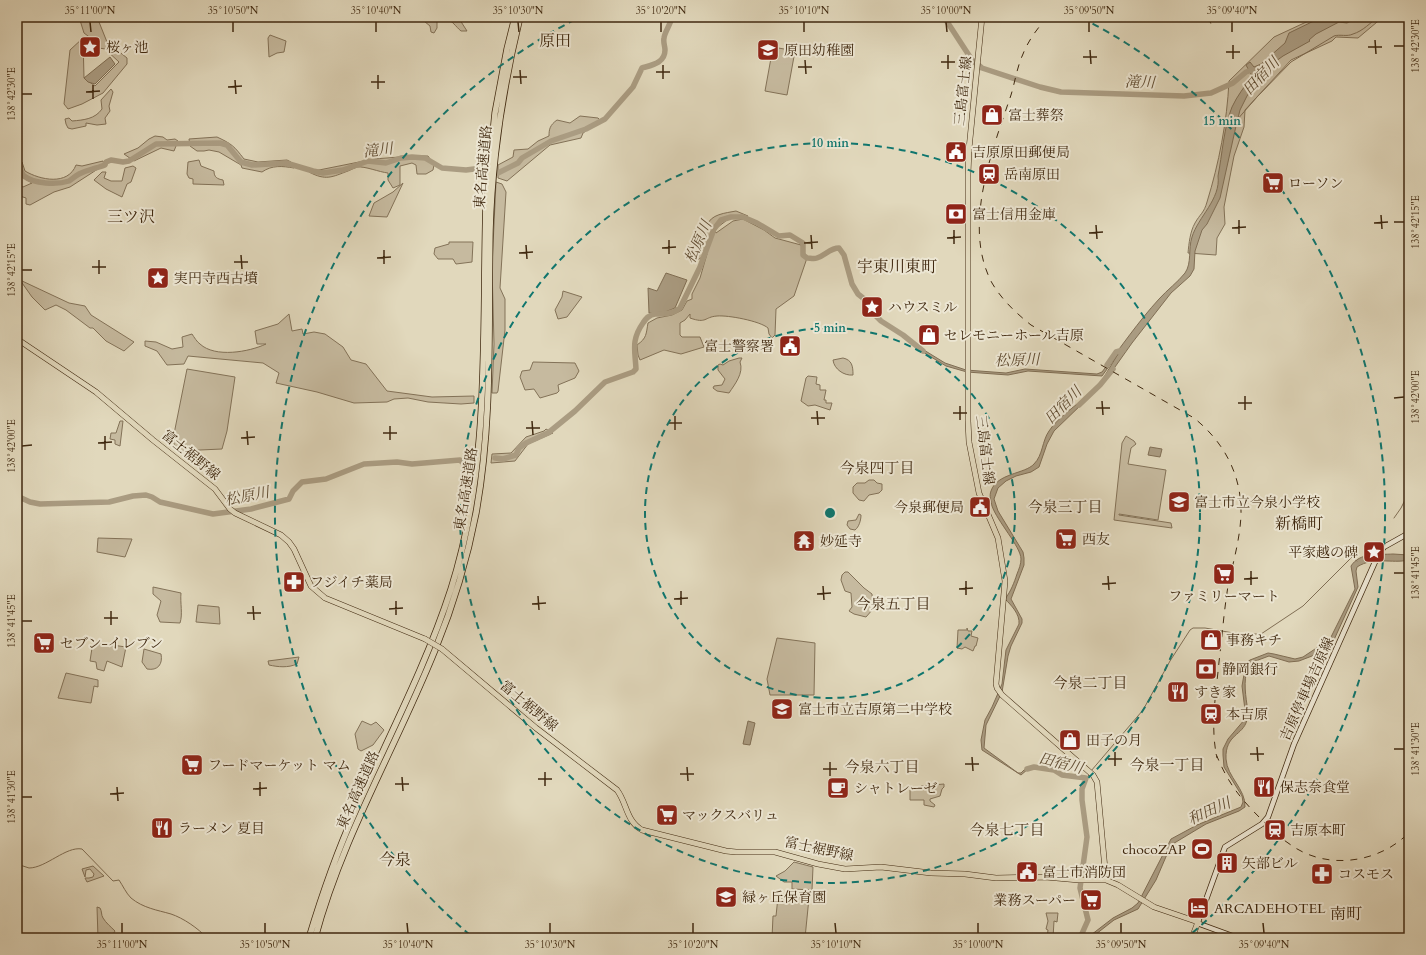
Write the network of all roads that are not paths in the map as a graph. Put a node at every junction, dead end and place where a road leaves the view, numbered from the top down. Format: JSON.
{"nodes":[{"id":1,"x":515,"y":17,"type":"edge"},
{"id":2,"x":520,"y":17,"type":"edge"},
{"id":3,"x":982,"y":17,"type":"edge"},
{"id":4,"x":491,"y":165,"type":"junction"},
{"id":5,"x":490,"y":182,"type":"junction"},
{"id":6,"x":17,"y":340,"type":"edge"},
{"id":7,"x":1409,"y":533,"type":"edge"},
{"id":8,"x":1106,"y":880,"type":"junction"},
{"id":9,"x":1198,"y":923,"type":"junction"},
{"id":10,"x":309,"y":938,"type":"edge"},
{"id":11,"x":315,"y":938,"type":"edge"},
{"id":12,"x":1192,"y":938,"type":"edge"},
{"id":13,"x":1238,"y":938,"type":"edge"}],
"edges":[{"from":1,"to":4,"type":"highway","name":"東名高速道路"},
{"from":2,"to":4,"type":"highway","name":"東名高速道路"},
{"from":3,"to":8,"type":"main road","name":"三島富士線"},
{"from":4,"to":5,"type":"highway","name":"東名高速道路"},
{"from":5,"to":10,"type":"highway","name":"東名高速道路"},
{"from":5,"to":11,"type":"highway","name":"東名高速道路"},
{"from":6,"to":8,"type":"main road","name":"富士裾野線","bridge":true},
{"from":7,"to":9,"type":"main road","name":"吉原停車場吉原線"},
{"from":8,"to":9,"type":"main road"},
{"from":9,"to":12,"type":"main road"},
{"from":9,"to":13,"type":"main road"}]}
